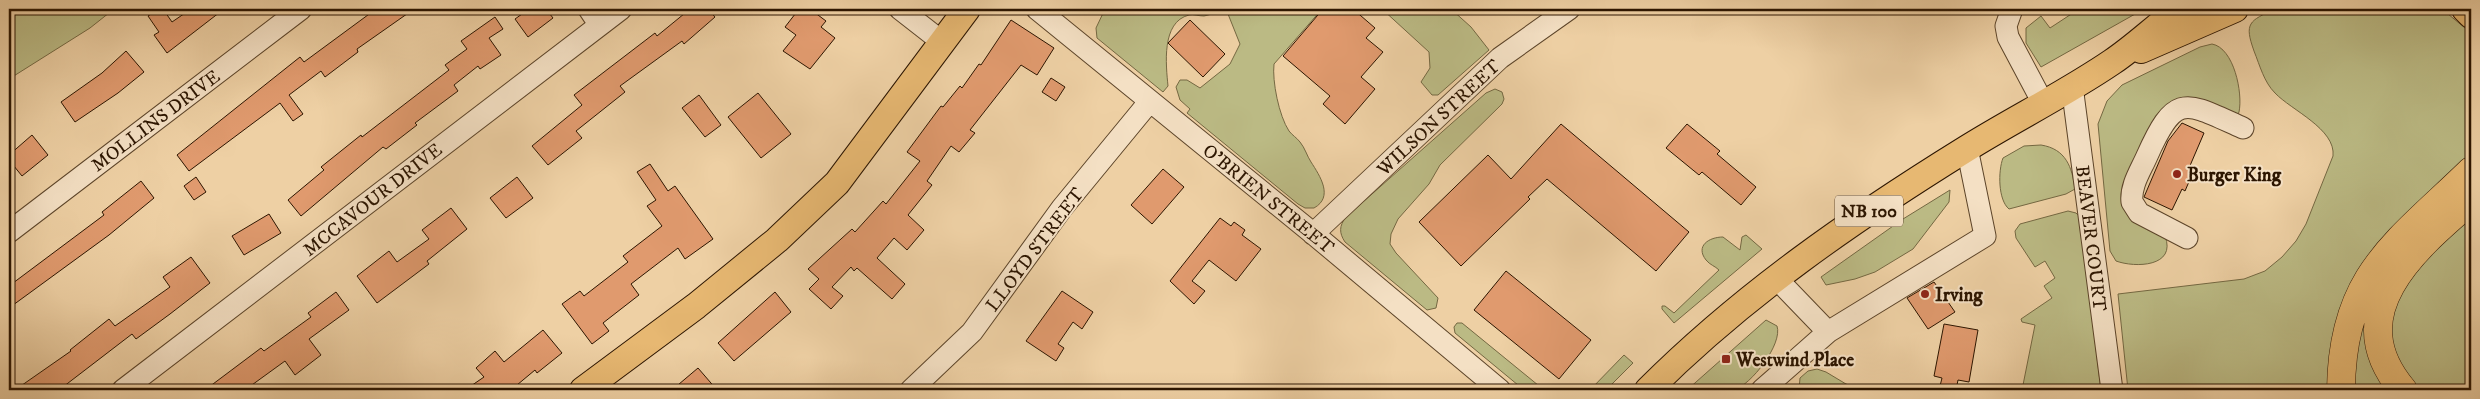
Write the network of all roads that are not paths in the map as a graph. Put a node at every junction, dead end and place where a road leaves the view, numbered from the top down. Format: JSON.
{"nodes":[{"id":1,"x":301,"y":9,"type":"edge"},
{"id":2,"x":621,"y":9,"type":"edge"},
{"id":3,"x":900,"y":9,"type":"edge"},
{"id":4,"x":967,"y":9,"type":"edge"},
{"id":5,"x":1037,"y":9,"type":"edge"},
{"id":6,"x":1569,"y":9,"type":"edge"},
{"id":7,"x":2012,"y":9,"type":"edge"},
{"id":8,"x":2180,"y":9,"type":"edge"},
{"id":9,"x":2235,"y":9,"type":"edge"},
{"id":10,"x":2465,"y":9,"type":"edge"},
{"id":11,"x":2471,"y":14,"type":"edge"},
{"id":12,"x":594,"y":17,"type":"edge"},
{"id":13,"x":942,"y":41,"type":"junction"},
{"id":14,"x":2112,"y":62,"type":"junction"},
{"id":15,"x":2072,"y":86,"type":"junction"},
{"id":16,"x":1150,"y":101,"type":"junction"},
{"id":17,"x":2043,"y":103,"type":"junction"},
{"id":18,"x":2243,"y":128,"type":"dead end"},
{"id":19,"x":1967,"y":148,"type":"junction"},
{"id":20,"x":2471,"y":171,"type":"edge"},
{"id":21,"x":2471,"y":200,"type":"edge"},
{"id":22,"x":9,"y":232,"type":"edge"},
{"id":23,"x":1314,"y":234,"type":"junction"},
{"id":24,"x":2187,"y":238,"type":"dead end"},
{"id":25,"x":1776,"y":278,"type":"junction"},
{"id":26,"x":1828,"y":332,"type":"junction"},
{"id":27,"x":123,"y":390,"type":"edge"},
{"id":28,"x":584,"y":390,"type":"edge"},
{"id":29,"x":911,"y":390,"type":"edge"},
{"id":30,"x":1500,"y":390,"type":"edge"},
{"id":31,"x":1648,"y":390,"type":"edge"},
{"id":32,"x":1762,"y":390,"type":"edge"},
{"id":33,"x":2112,"y":390,"type":"edge"},
{"id":34,"x":2341,"y":390,"type":"edge"},
{"id":35,"x":2403,"y":390,"type":"edge"}],
"edges":[{"from":1,"to":22,"type":"street","name":"MOLLINS DRIVE"},
{"from":2,"to":12,"type":"street","name":"MCCAVOUR DRIVE"},
{"from":3,"to":13,"type":"street"},
{"from":4,"to":13,"type":"main road"},
{"from":5,"to":16,"type":"street","name":"O'BRIEN STREET"},
{"from":6,"to":23,"type":"street","name":"WILSON STREET"},
{"from":7,"to":17,"type":"street"},
{"from":8,"to":14,"type":"main road","number":"NB 100"},
{"from":9,"to":14,"type":"main road","number":"NB 100"},
{"from":10,"to":11,"type":"main road"},
{"from":12,"to":27,"type":"street","name":"MCCAVOUR DRIVE"},
{"from":13,"to":28,"type":"main road"},
{"from":14,"to":15,"type":"main road","number":"NB 100"},
{"from":15,"to":17,"type":"main road","number":"NB 100"},
{"from":15,"to":33,"type":"street","name":"BEAVER COURT"},
{"from":16,"to":23,"type":"street","name":"O'BRIEN STREET"},
{"from":16,"to":29,"type":"street","name":"LLOYD STREET"},
{"from":17,"to":19,"type":"main road","number":"NB 100"},
{"from":18,"to":24,"type":"street"},
{"from":19,"to":25,"type":"main road","number":"NB 100"},
{"from":19,"to":26,"type":"street"},
{"from":20,"to":34,"type":"highway"},
{"from":21,"to":35,"type":"highway"},
{"from":23,"to":30,"type":"street","name":"O'BRIEN STREET"},
{"from":25,"to":26,"type":"street"},
{"from":25,"to":31,"type":"main road","number":"NB 100"},
{"from":26,"to":32,"type":"street"}]}
